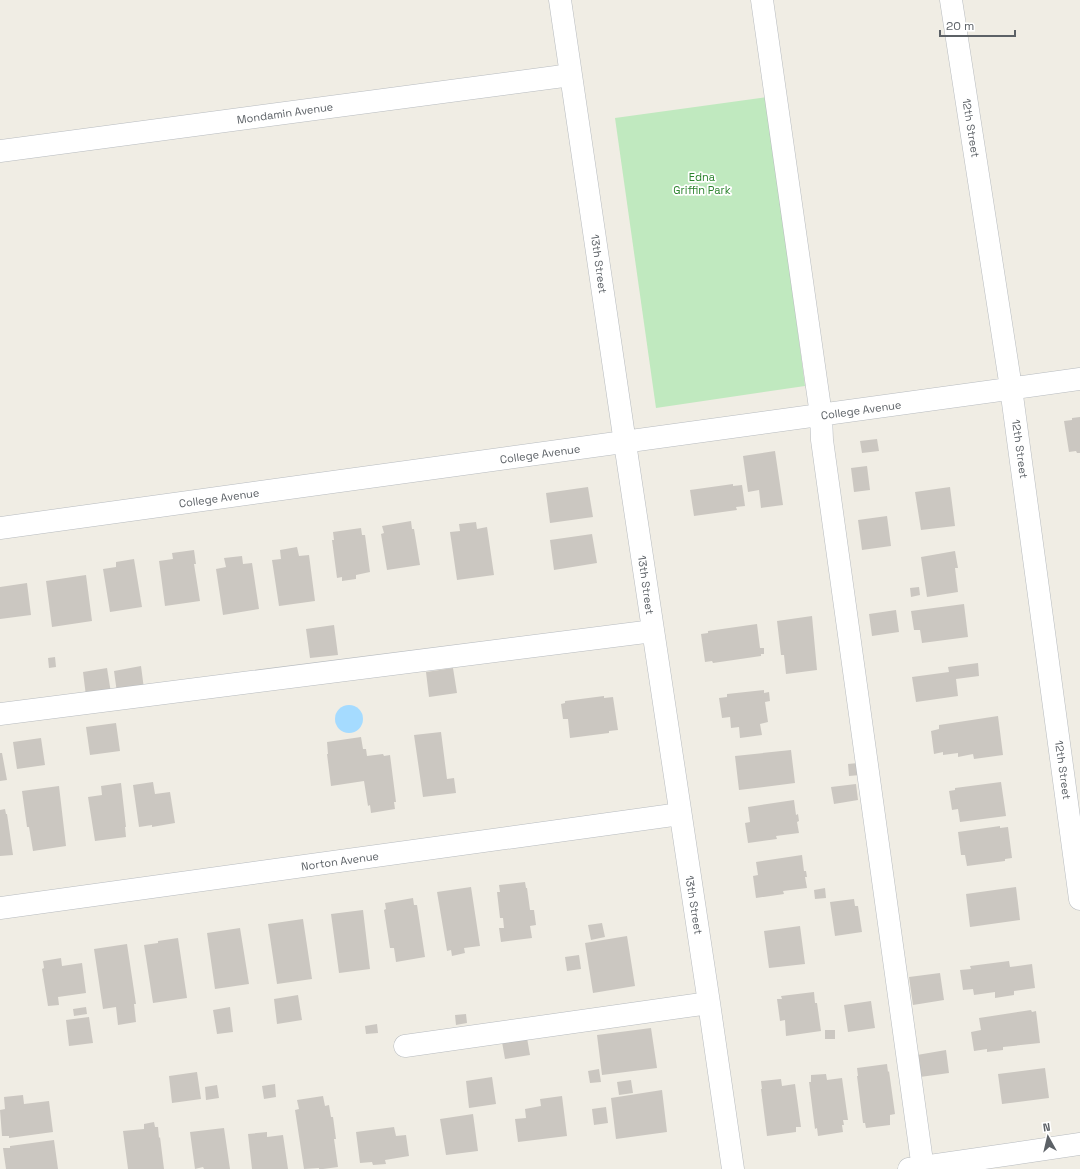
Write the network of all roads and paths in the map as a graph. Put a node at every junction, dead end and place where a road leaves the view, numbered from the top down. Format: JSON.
{"nodes":[{"id":1,"x":560,"y":0,"type":"edge"},
{"id":2,"x":762,"y":0,"type":"edge"},
{"id":3,"x":951,"y":0,"type":"edge"},
{"id":4,"x":571,"y":75,"type":"junction"},
{"id":5,"x":0,"y":151,"type":"edge"},
{"id":6,"x":1080,"y":380,"type":"edge"},
{"id":7,"x":1011,"y":388,"type":"junction"},
{"id":8,"x":821,"y":415,"type":"junction"},
{"id":9,"x":625,"y":443,"type":"junction"},
{"id":10,"x":0,"y":528,"type":"edge"},
{"id":11,"x":653,"y":631,"type":"junction"},
{"id":12,"x":0,"y":714,"type":"edge"},
{"id":13,"x":680,"y":814,"type":"junction"},
{"id":14,"x":1080,"y":899,"type":"edge"},
{"id":15,"x":0,"y":908,"type":"edge"},
{"id":16,"x":709,"y":1003,"type":"junction"},
{"id":17,"x":405,"y":1046,"type":"dead end"},
{"id":18,"x":1080,"y":1144,"type":"edge"},
{"id":19,"x":918,"y":1168,"type":"edge"},
{"id":20,"x":733,"y":1169,"type":"edge"}],
"edges":[{"from":1,"to":4,"type":"street","name":"13th Street"},
{"from":2,"to":8,"type":"street"},
{"from":3,"to":7,"type":"street","name":"12th Street"},
{"from":4,"to":5,"type":"street","name":"Mondamin Avenue"},
{"from":4,"to":9,"type":"street","name":"13th Street"},
{"from":6,"to":7,"type":"street","name":"College Avenue"},
{"from":7,"to":8,"type":"street","name":"College Avenue"},
{"from":7,"to":14,"type":"street","name":"12th Street"},
{"from":8,"to":9,"type":"street","name":"College Avenue"},
{"from":8,"to":19,"type":"street"},
{"from":9,"to":10,"type":"street","name":"College Avenue"},
{"from":9,"to":11,"type":"street","name":"13th Street"},
{"from":11,"to":12,"type":"street"},
{"from":11,"to":13,"type":"street","name":"13th Street"},
{"from":13,"to":15,"type":"street","name":"Norton Avenue"},
{"from":13,"to":16,"type":"street","name":"13th Street"},
{"from":16,"to":17,"type":"street"},
{"from":16,"to":20,"type":"street","name":"13th Street"},
{"from":18,"to":19,"type":"street"}]}
